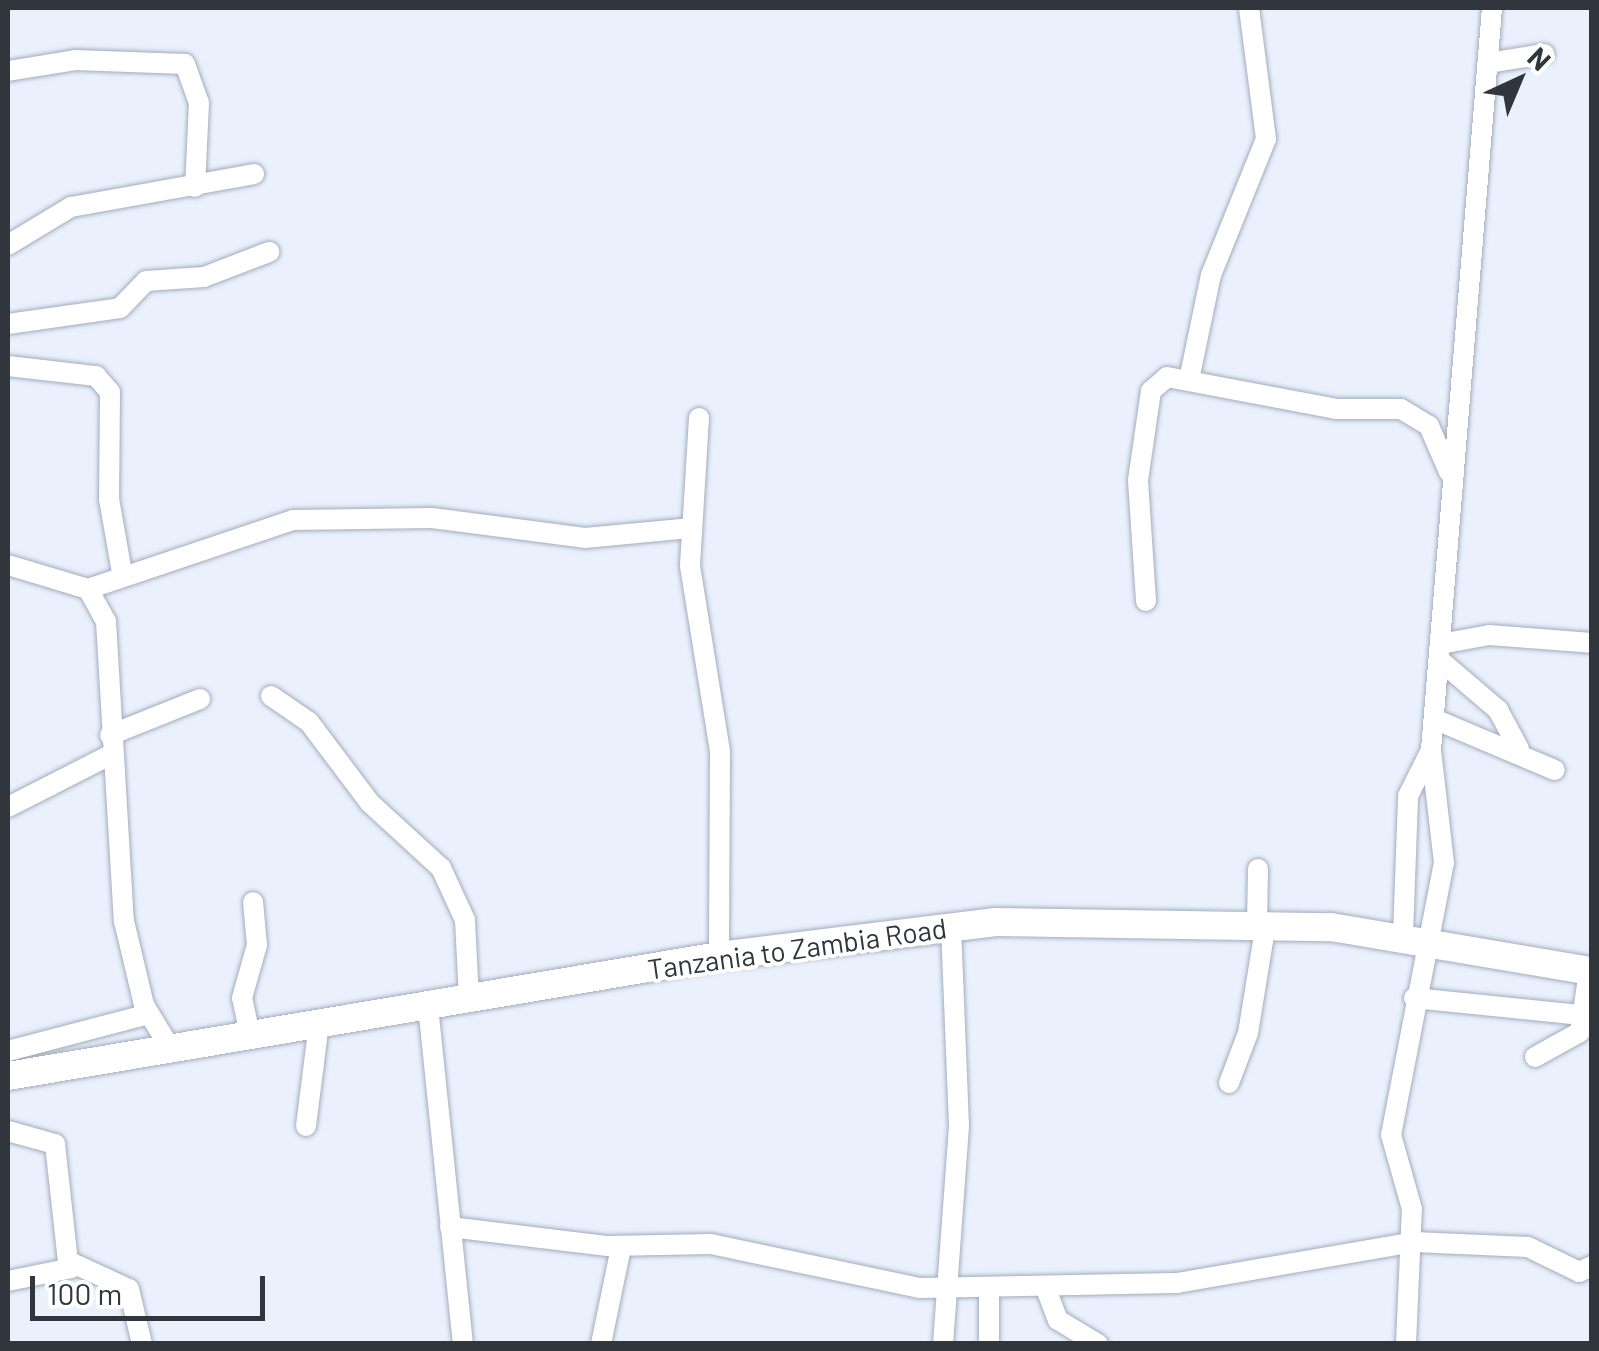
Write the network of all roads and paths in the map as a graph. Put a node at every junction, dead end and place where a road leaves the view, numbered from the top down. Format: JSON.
{"nodes":[{"id":1,"x":1249,"y":8,"type":"edge"},
{"id":2,"x":1492,"y":8,"type":"edge"},
{"id":3,"x":1544,"y":54,"type":"dead end"},
{"id":4,"x":1488,"y":63,"type":"junction"},
{"id":5,"x":8,"y":71,"type":"edge"},
{"id":6,"x":254,"y":174,"type":"dead end"},
{"id":7,"x":195,"y":187,"type":"junction"},
{"id":8,"x":8,"y":245,"type":"edge"},
{"id":9,"x":269,"y":252,"type":"dead end"},
{"id":10,"x":8,"y":324,"type":"edge"},
{"id":11,"x":8,"y":366,"type":"edge"},
{"id":12,"x":1189,"y":380,"type":"junction"},
{"id":13,"x":698,"y":418,"type":"dead end"},
{"id":14,"x":1450,"y":474,"type":"junction"},
{"id":15,"x":690,"y":528,"type":"junction"},
{"id":16,"x":8,"y":565,"type":"edge"},
{"id":17,"x":122,"y":573,"type":"junction"},
{"id":18,"x":88,"y":589,"type":"junction"},
{"id":19,"x":1146,"y":600,"type":"dead end"},
{"id":20,"x":1592,"y":643,"type":"edge"},
{"id":21,"x":1444,"y":653,"type":"junction"},
{"id":22,"x":271,"y":696,"type":"dead end"},
{"id":23,"x":200,"y":698,"type":"dead end"},
{"id":24,"x":1434,"y":719,"type":"junction"},
{"id":25,"x":110,"y":734,"type":"junction"},
{"id":26,"x":1431,"y":750,"type":"junction"},
{"id":27,"x":1520,"y":750,"type":"junction"},
{"id":28,"x":108,"y":756,"type":"junction"},
{"id":29,"x":1555,"y":770,"type":"dead end"},
{"id":30,"x":8,"y":808,"type":"edge"},
{"id":31,"x":1258,"y":870,"type":"dead end"},
{"id":32,"x":253,"y":902,"type":"dead end"},
{"id":33,"x":1261,"y":922,"type":"junction"},
{"id":34,"x":951,"y":926,"type":"junction"},
{"id":35,"x":1415,"y":938,"type":"junction"},
{"id":36,"x":719,"y":956,"type":"junction"},
{"id":37,"x":1590,"y":971,"type":"edge"},
{"id":38,"x":1414,"y":998,"type":"junction"},
{"id":39,"x":469,"y":999,"type":"junction"},
{"id":40,"x":428,"y":1006,"type":"junction"},
{"id":41,"x":149,"y":1014,"type":"junction"},
{"id":42,"x":1588,"y":1015,"type":"edge"},
{"id":43,"x":319,"y":1023,"type":"junction"},
{"id":44,"x":250,"y":1034,"type":"junction"},
{"id":45,"x":170,"y":1048,"type":"junction"},
{"id":46,"x":8,"y":1051,"type":"edge"},
{"id":47,"x":1534,"y":1057,"type":"dead end"},
{"id":48,"x":8,"y":1076,"type":"edge"},
{"id":49,"x":1230,"y":1084,"type":"dead end"},
{"id":50,"x":306,"y":1126,"type":"dead end"},
{"id":51,"x":8,"y":1131,"type":"edge"},
{"id":52,"x":450,"y":1227,"type":"junction"},
{"id":53,"x":1414,"y":1242,"type":"junction"},
{"id":54,"x":621,"y":1247,"type":"junction"},
{"id":55,"x":1592,"y":1266,"type":"edge"},
{"id":56,"x":72,"y":1268,"type":"junction"},
{"id":57,"x":8,"y":1281,"type":"edge"},
{"id":58,"x":947,"y":1288,"type":"junction"},
{"id":59,"x":989,"y":1289,"type":"junction"},
{"id":60,"x":1046,"y":1289,"type":"junction"},
{"id":61,"x":142,"y":1344,"type":"edge"},
{"id":62,"x":463,"y":1344,"type":"edge"},
{"id":63,"x":601,"y":1344,"type":"edge"},
{"id":64,"x":943,"y":1344,"type":"edge"},
{"id":65,"x":989,"y":1344,"type":"edge"},
{"id":66,"x":1098,"y":1344,"type":"edge"},
{"id":67,"x":1406,"y":1344,"type":"edge"}],
"edges":[{"from":1,"to":12,"type":"street"},
{"from":2,"to":4,"type":"street"},
{"from":3,"to":4,"type":"street"},
{"from":4,"to":14,"type":"street"},
{"from":5,"to":7,"type":"street"},
{"from":6,"to":7,"type":"street"},
{"from":7,"to":8,"type":"street"},
{"from":9,"to":10,"type":"street"},
{"from":11,"to":17,"type":"street"},
{"from":12,"to":14,"type":"street"},
{"from":12,"to":19,"type":"street"},
{"from":13,"to":15,"type":"street"},
{"from":14,"to":21,"type":"street"},
{"from":15,"to":17,"type":"street"},
{"from":15,"to":36,"type":"street"},
{"from":16,"to":18,"type":"street"},
{"from":17,"to":18,"type":"street"},
{"from":18,"to":25,"type":"street"},
{"from":20,"to":21,"type":"street"},
{"from":21,"to":24,"type":"street"},
{"from":21,"to":27,"type":"street"},
{"from":22,"to":39,"type":"street"},
{"from":23,"to":25,"type":"street"},
{"from":24,"to":26,"type":"street"},
{"from":24,"to":27,"type":"street"},
{"from":25,"to":28,"type":"street"},
{"from":26,"to":35,"type":"street"},
{"from":26,"to":35,"type":"street"},
{"from":27,"to":29,"type":"street"},
{"from":28,"to":30,"type":"street"},
{"from":28,"to":41,"type":"street"},
{"from":31,"to":33,"type":"street"},
{"from":32,"to":44,"type":"street"},
{"from":33,"to":34,"type":"highway","name":"Tanzania to Zambia Road"},
{"from":33,"to":35,"type":"highway","name":"Tanzania to Zambia Road"},
{"from":33,"to":49,"type":"street"},
{"from":34,"to":36,"type":"highway","name":"Tanzania to Zambia Road"},
{"from":34,"to":58,"type":"street"},
{"from":35,"to":37,"type":"highway","name":"Tanzania to Zambia Road"},
{"from":35,"to":38,"type":"street"},
{"from":36,"to":39,"type":"highway","name":"Tanzania to Zambia Road"},
{"from":37,"to":42,"type":"street"},
{"from":38,"to":42,"type":"street"},
{"from":38,"to":53,"type":"street"},
{"from":39,"to":40,"type":"highway","name":"Tanzania to Zambia Road"},
{"from":40,"to":43,"type":"highway","name":"Tanzania to Zambia Road"},
{"from":40,"to":52,"type":"street"},
{"from":41,"to":45,"type":"street"},
{"from":41,"to":46,"type":"street"},
{"from":42,"to":47,"type":"street"},
{"from":43,"to":44,"type":"highway","name":"Tanzania to Zambia Road"},
{"from":43,"to":50,"type":"street"},
{"from":44,"to":45,"type":"highway","name":"Tanzania to Zambia Road"},
{"from":45,"to":48,"type":"highway","name":"Tanzania to Zambia Road"},
{"from":51,"to":56,"type":"street"},
{"from":52,"to":54,"type":"street"},
{"from":52,"to":62,"type":"street"},
{"from":53,"to":55,"type":"street"},
{"from":53,"to":60,"type":"street"},
{"from":53,"to":67,"type":"street"},
{"from":54,"to":58,"type":"street"},
{"from":54,"to":63,"type":"street"},
{"from":56,"to":57,"type":"street"},
{"from":56,"to":61,"type":"street"},
{"from":58,"to":59,"type":"street"},
{"from":58,"to":64,"type":"street"},
{"from":59,"to":60,"type":"street"},
{"from":59,"to":65,"type":"street"},
{"from":60,"to":66,"type":"street"}]}
